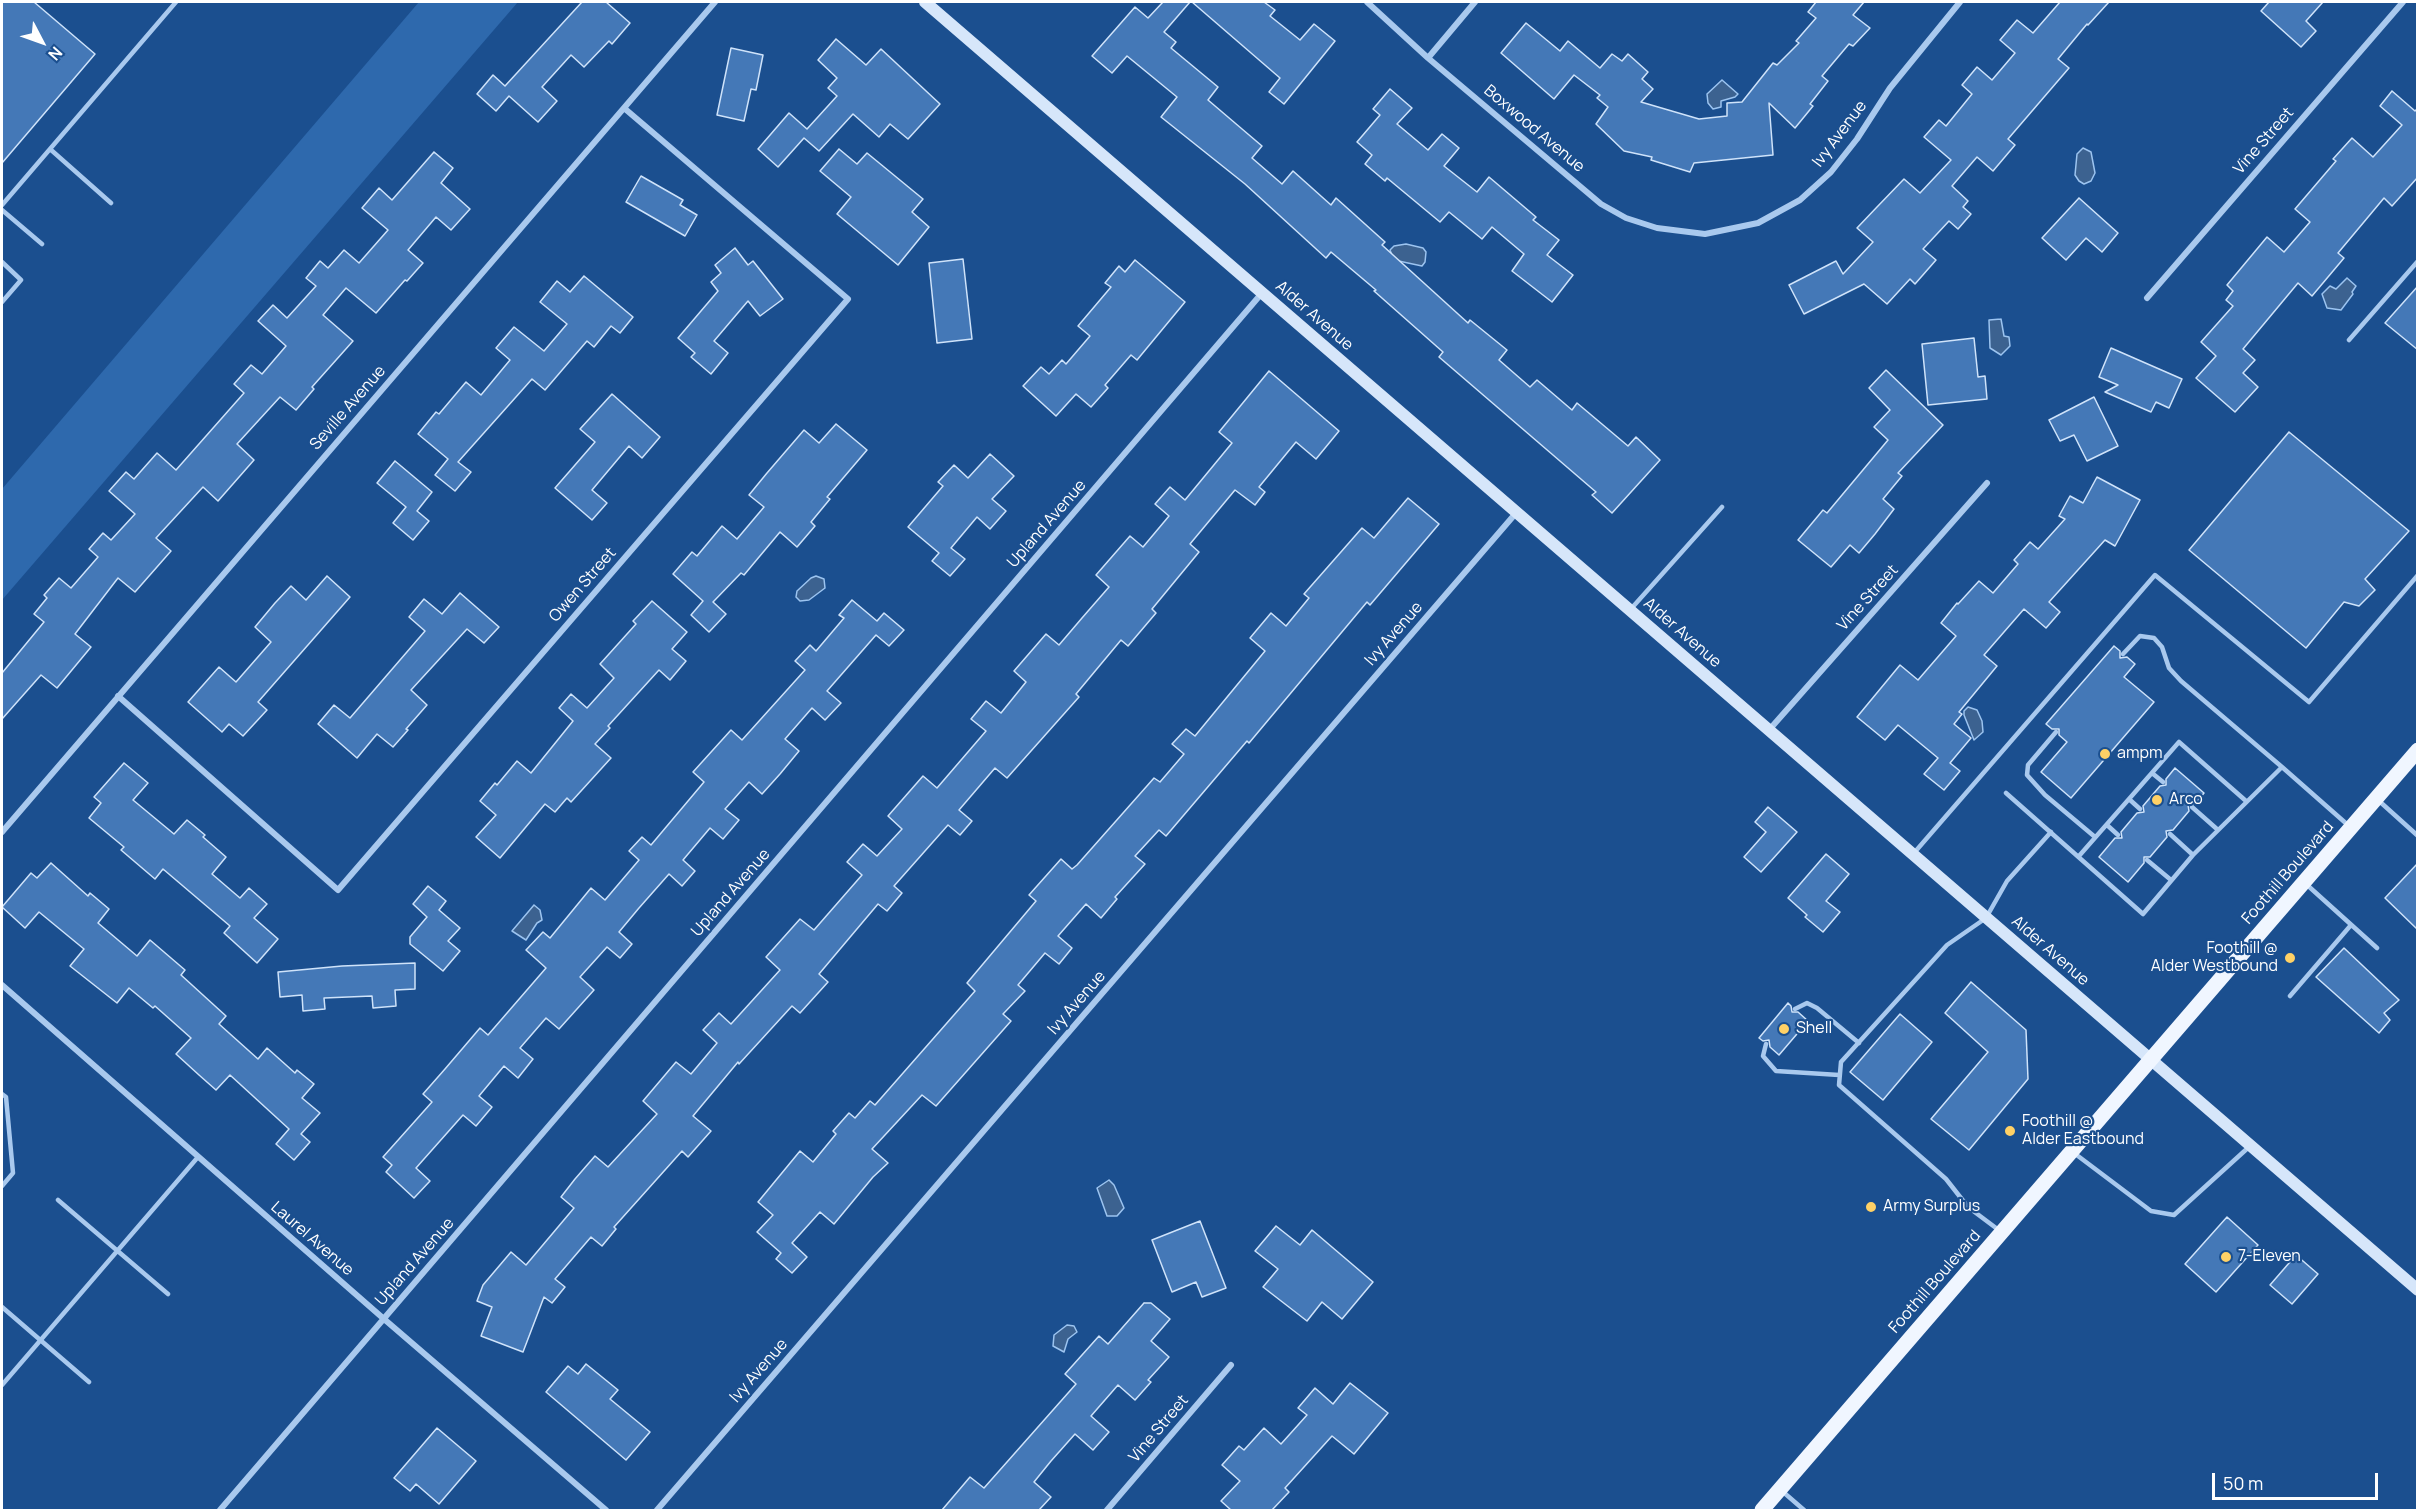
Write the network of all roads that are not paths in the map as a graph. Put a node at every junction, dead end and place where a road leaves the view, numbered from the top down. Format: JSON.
{"nodes":[{"id":1,"x":176,"y":2,"type":"edge"},
{"id":2,"x":715,"y":2,"type":"edge"},
{"id":3,"x":925,"y":2,"type":"edge"},
{"id":4,"x":1367,"y":2,"type":"edge"},
{"id":5,"x":1475,"y":2,"type":"edge"},
{"id":6,"x":1960,"y":2,"type":"edge"},
{"id":7,"x":2403,"y":2,"type":"edge"},
{"id":8,"x":1428,"y":58,"type":"junction"},
{"id":9,"x":624,"y":108,"type":"junction"},
{"id":10,"x":50,"y":149,"type":"junction"},
{"id":11,"x":111,"y":203,"type":"dead end"},
{"id":12,"x":2,"y":205,"type":"edge"},
{"id":13,"x":2,"y":210,"type":"edge"},
{"id":14,"x":1706,"y":234,"type":"joint"},
{"id":15,"x":42,"y":244,"type":"dead end"},
{"id":16,"x":2418,"y":261,"type":"edge"},
{"id":17,"x":2,"y":262,"type":"edge"},
{"id":18,"x":1262,"y":293,"type":"junction"},
{"id":19,"x":2146,"y":298,"type":"dead end"},
{"id":20,"x":2,"y":302,"type":"edge"},
{"id":21,"x":2349,"y":340,"type":"dead end"},
{"id":22,"x":1987,"y":483,"type":"dead end"},
{"id":23,"x":1722,"y":507,"type":"dead end"},
{"id":24,"x":1516,"y":512,"type":"junction"},
{"id":25,"x":2418,"y":574,"type":"edge"},
{"id":26,"x":1630,"y":610,"type":"junction"},
{"id":27,"x":2123,"y":654,"type":"dead end"},
{"id":28,"x":118,"y":696,"type":"junction"},
{"id":29,"x":1768,"y":730,"type":"junction"},
{"id":30,"x":2056,"y":732,"type":"dead end"},
{"id":31,"x":2418,"y":750,"type":"edge"},
{"id":32,"x":2282,"y":767,"type":"junction"},
{"id":33,"x":2152,"y":773,"type":"junction"},
{"id":34,"x":2163,"y":782,"type":"dead end"},
{"id":35,"x":2006,"y":794,"type":"dead end"},
{"id":36,"x":2376,"y":798,"type":"junction"},
{"id":37,"x":2129,"y":799,"type":"junction"},
{"id":38,"x":2246,"y":801,"type":"junction"},
{"id":39,"x":2192,"y":807,"type":"dead end"},
{"id":40,"x":2140,"y":809,"type":"dead end"},
{"id":41,"x":2107,"y":825,"type":"junction"},
{"id":42,"x":2351,"y":827,"type":"junction"},
{"id":43,"x":2217,"y":830,"type":"junction"},
{"id":44,"x":2,"y":832,"type":"edge"},
{"id":45,"x":2051,"y":832,"type":"junction"},
{"id":46,"x":2169,"y":834,"type":"dead end"},
{"id":47,"x":2118,"y":835,"type":"dead end"},
{"id":48,"x":2418,"y":836,"type":"edge"},
{"id":49,"x":2095,"y":837,"type":"junction"},
{"id":50,"x":1913,"y":855,"type":"junction"},
{"id":51,"x":2193,"y":855,"type":"junction"},
{"id":52,"x":2079,"y":856,"type":"junction"},
{"id":53,"x":2147,"y":860,"type":"dead end"},
{"id":54,"x":2171,"y":880,"type":"junction"},
{"id":55,"x":2304,"y":882,"type":"junction"},
{"id":56,"x":1986,"y":918,"type":"junction"},
{"id":57,"x":2351,"y":925,"type":"junction"},
{"id":58,"x":2378,"y":948,"type":"dead end"},
{"id":59,"x":2,"y":985,"type":"edge"},
{"id":60,"x":2290,"y":996,"type":"dead end"},
{"id":61,"x":1795,"y":1009,"type":"dead end"},
{"id":62,"x":1859,"y":1042,"type":"junction"},
{"id":63,"x":1766,"y":1044,"type":"dead end"},
{"id":64,"x":2151,"y":1060,"type":"junction"},
{"id":65,"x":1839,"y":1075,"type":"junction"},
{"id":66,"x":2,"y":1094,"type":"edge"},
{"id":67,"x":2250,"y":1146,"type":"junction"},
{"id":68,"x":2072,"y":1151,"type":"junction"},
{"id":69,"x":198,"y":1157,"type":"junction"},
{"id":70,"x":2,"y":1186,"type":"edge"},
{"id":71,"x":58,"y":1200,"type":"dead end"},
{"id":72,"x":2002,"y":1233,"type":"junction"},
{"id":73,"x":117,"y":1250,"type":"junction"},
{"id":74,"x":2418,"y":1290,"type":"edge"},
{"id":75,"x":168,"y":1294,"type":"dead end"},
{"id":76,"x":2,"y":1306,"type":"edge"},
{"id":77,"x":384,"y":1319,"type":"junction"},
{"id":78,"x":40,"y":1340,"type":"junction"},
{"id":79,"x":1232,"y":1365,"type":"dead end"},
{"id":80,"x":89,"y":1382,"type":"dead end"},
{"id":81,"x":2,"y":1385,"type":"edge"},
{"id":82,"x":1780,"y":1490,"type":"junction"},
{"id":83,"x":220,"y":1510,"type":"edge"},
{"id":84,"x":606,"y":1510,"type":"edge"},
{"id":85,"x":657,"y":1510,"type":"edge"},
{"id":86,"x":1107,"y":1510,"type":"edge"},
{"id":87,"x":1762,"y":1510,"type":"edge"},
{"id":88,"x":1804,"y":1510,"type":"edge"}],
"edges":[{"from":1,"to":10,"type":"lane"},
{"from":2,"to":9,"type":"street","name":"Seville Avenue"},
{"from":3,"to":18,"type":"main road","name":"Alder Avenue"},
{"from":4,"to":8,"type":"street","name":"Boxwood Avenue"},
{"from":5,"to":8,"type":"street"},
{"from":6,"to":14,"type":"street","name":"Ivy Avenue"},
{"from":7,"to":19,"type":"street","name":"Vine Street"},
{"from":8,"to":14,"type":"street","name":"Boxwood Avenue"},
{"from":9,"to":28,"type":"street","name":"Seville Avenue"},
{"from":9,"to":28,"type":"street","name":"Owen Street"},
{"from":10,"to":11,"type":"lane"},
{"from":10,"to":12,"type":"lane"},
{"from":13,"to":15,"type":"lane"},
{"from":16,"to":21,"type":"lane"},
{"from":17,"to":20,"type":"lane"},
{"from":18,"to":24,"type":"main road","name":"Alder Avenue"},
{"from":18,"to":77,"type":"street","name":"Upland Avenue"},
{"from":22,"to":29,"type":"street","name":"Vine Street"},
{"from":23,"to":26,"type":"lane"},
{"from":24,"to":26,"type":"main road","name":"Alder Avenue"},
{"from":24,"to":85,"type":"street","name":"Ivy Avenue"},
{"from":25,"to":50,"type":"lane"},
{"from":26,"to":29,"type":"main road","name":"Alder Avenue"},
{"from":27,"to":32,"type":"lane"},
{"from":28,"to":44,"type":"street","name":"Seville Avenue"},
{"from":29,"to":50,"type":"main road","name":"Alder Avenue"},
{"from":30,"to":49,"type":"lane"},
{"from":31,"to":36,"type":"main road","name":"Foothill Boulevard"},
{"from":32,"to":38,"type":"lane"},
{"from":32,"to":42,"type":"lane"},
{"from":33,"to":34,"type":"lane"},
{"from":33,"to":37,"type":"lane"},
{"from":33,"to":38,"type":"lane"},
{"from":35,"to":45,"type":"lane"},
{"from":36,"to":42,"type":"main road","name":"Foothill Boulevard"},
{"from":36,"to":48,"type":"lane"},
{"from":37,"to":40,"type":"lane"},
{"from":37,"to":41,"type":"lane"},
{"from":38,"to":43,"type":"lane"},
{"from":39,"to":43,"type":"lane"},
{"from":41,"to":47,"type":"lane"},
{"from":41,"to":49,"type":"lane"},
{"from":42,"to":55,"type":"main road","name":"Foothill Boulevard"},
{"from":43,"to":51,"type":"lane"},
{"from":45,"to":52,"type":"lane"},
{"from":45,"to":56,"type":"lane"},
{"from":46,"to":51,"type":"lane"},
{"from":49,"to":52,"type":"lane"},
{"from":50,"to":56,"type":"main road","name":"Alder Avenue"},
{"from":51,"to":54,"type":"lane"},
{"from":52,"to":54,"type":"lane"},
{"from":53,"to":54,"type":"lane"},
{"from":55,"to":57,"type":"lane"},
{"from":55,"to":64,"type":"main road","name":"Foothill Boulevard"},
{"from":56,"to":62,"type":"lane"},
{"from":56,"to":64,"type":"main road","name":"Alder Avenue"},
{"from":57,"to":58,"type":"lane"},
{"from":57,"to":60,"type":"lane"},
{"from":59,"to":69,"type":"street","name":"Laurel Avenue"},
{"from":61,"to":62,"type":"lane"},
{"from":62,"to":65,"type":"lane"},
{"from":63,"to":65,"type":"lane"},
{"from":64,"to":67,"type":"main road","name":"Alder Avenue"},
{"from":64,"to":68,"type":"main road","name":"Foothill Boulevard"},
{"from":65,"to":72,"type":"lane"},
{"from":66,"to":70,"type":"lane"},
{"from":67,"to":68,"type":"lane"},
{"from":67,"to":74,"type":"main road","name":"Alder Avenue"},
{"from":68,"to":72,"type":"main road","name":"Foothill Boulevard"},
{"from":69,"to":73,"type":"lane"},
{"from":69,"to":77,"type":"street","name":"Laurel Avenue"},
{"from":71,"to":73,"type":"lane"},
{"from":72,"to":82,"type":"main road","name":"Foothill Boulevard"},
{"from":73,"to":75,"type":"lane"},
{"from":73,"to":78,"type":"lane"},
{"from":76,"to":78,"type":"lane"},
{"from":77,"to":83,"type":"street","name":"Upland Avenue"},
{"from":77,"to":84,"type":"street","name":"Laurel Avenue"},
{"from":78,"to":80,"type":"lane"},
{"from":78,"to":81,"type":"lane"},
{"from":79,"to":86,"type":"street","name":"Vine Street"},
{"from":82,"to":87,"type":"main road","name":"Foothill Boulevard"},
{"from":82,"to":88,"type":"lane"}]}
